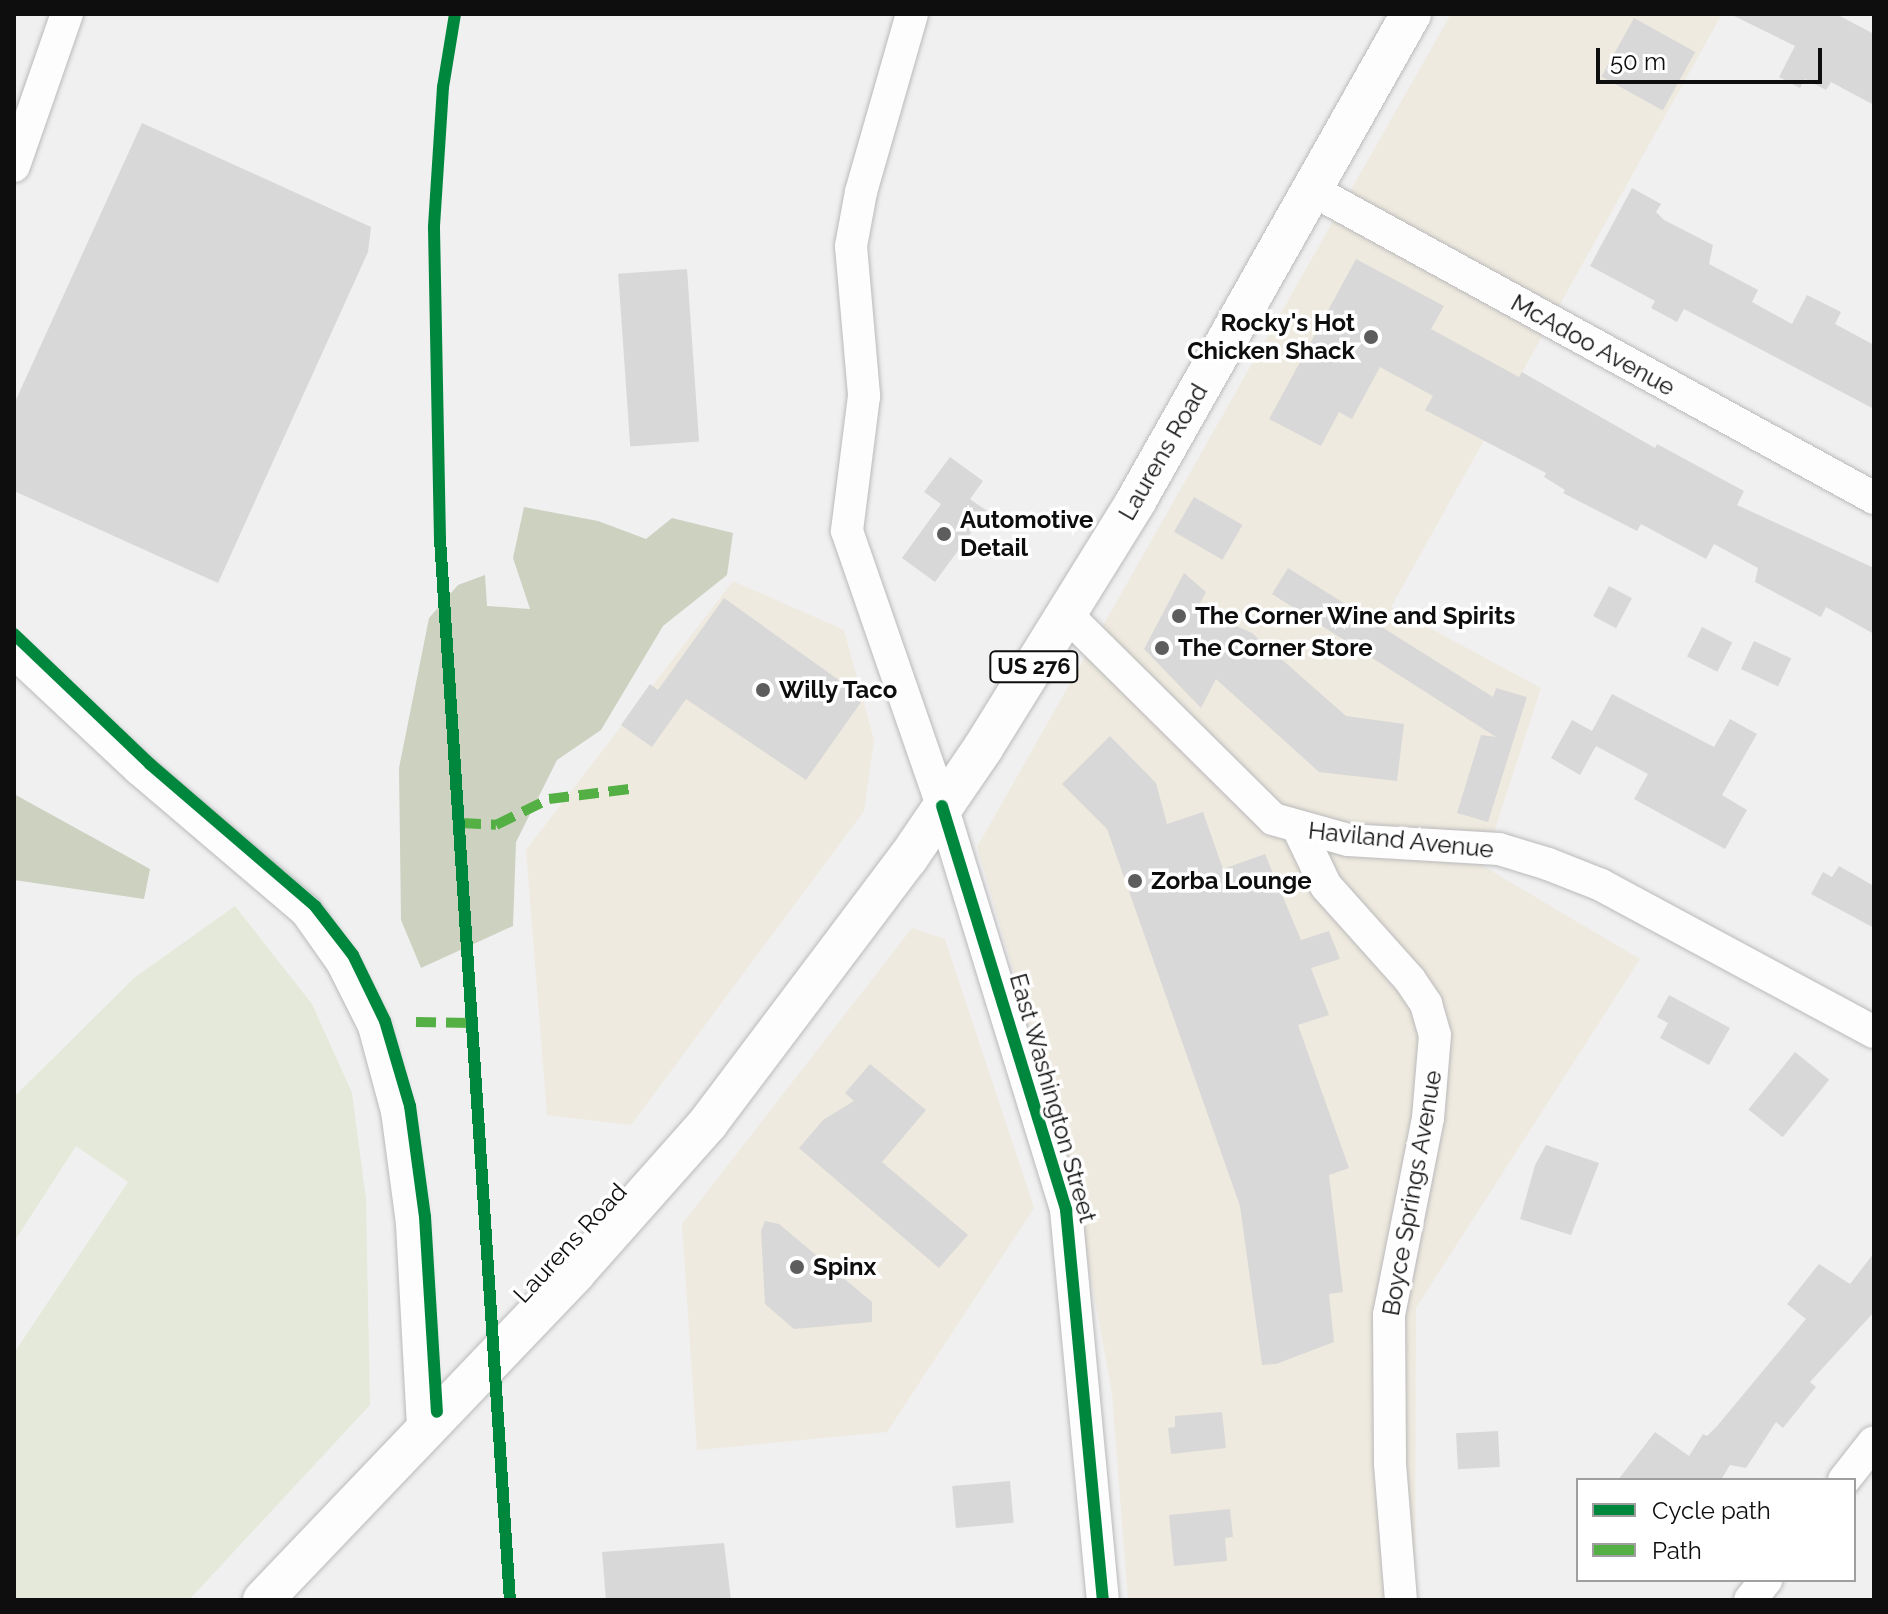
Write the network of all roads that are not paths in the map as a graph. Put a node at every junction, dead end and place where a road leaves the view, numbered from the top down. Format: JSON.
{"nodes":[{"id":1,"x":67,"y":14,"type":"edge"},
{"id":2,"x":912,"y":14,"type":"edge"},
{"id":3,"x":1411,"y":14,"type":"edge"},
{"id":4,"x":14,"y":166,"type":"edge"},
{"id":5,"x":1312,"y":190,"type":"junction"},
{"id":6,"x":1874,"y":498,"type":"edge"},
{"id":7,"x":1067,"y":615,"type":"junction"},
{"id":8,"x":14,"y":652,"type":"edge"},
{"id":9,"x":942,"y":806,"type":"junction"},
{"id":10,"x":1299,"y":830,"type":"junction"},
{"id":11,"x":1874,"y":1032,"type":"edge"},
{"id":12,"x":423,"y":1426,"type":"junction"},
{"id":13,"x":1874,"y":1442,"type":"edge"},
{"id":14,"x":1846,"y":1478,"type":"edge"},
{"id":15,"x":1764,"y":1582,"type":"edge"},
{"id":16,"x":263,"y":1600,"type":"edge"},
{"id":17,"x":1103,"y":1600,"type":"edge"},
{"id":18,"x":1401,"y":1600,"type":"edge"},
{"id":19,"x":1750,"y":1600,"type":"edge"}],
"edges":[{"from":1,"to":4,"type":"street"},
{"from":2,"to":9,"type":"street","name":"East Washington Street"},
{"from":3,"to":5,"type":"main road","name":"Laurens Road","number":"US 276"},
{"from":5,"to":6,"type":"street","name":"McAdoo Avenue"},
{"from":5,"to":7,"type":"main road","name":"Laurens Road","number":"US 276"},
{"from":7,"to":9,"type":"main road","name":"Laurens Road","number":"US 276"},
{"from":7,"to":10,"type":"street","name":"Haviland Avenue"},
{"from":8,"to":12,"type":"street"},
{"from":9,"to":12,"type":"main road","name":"Laurens Road","number":"US 276"},
{"from":9,"to":17,"type":"street","name":"East Washington Street"},
{"from":10,"to":11,"type":"street","name":"Haviland Avenue"},
{"from":10,"to":18,"type":"street","name":"Boyce Springs Avenue"},
{"from":12,"to":16,"type":"main road","name":"Laurens Road","number":"US 276"},
{"from":13,"to":14,"type":"street"},
{"from":15,"to":19,"type":"street"}]}
